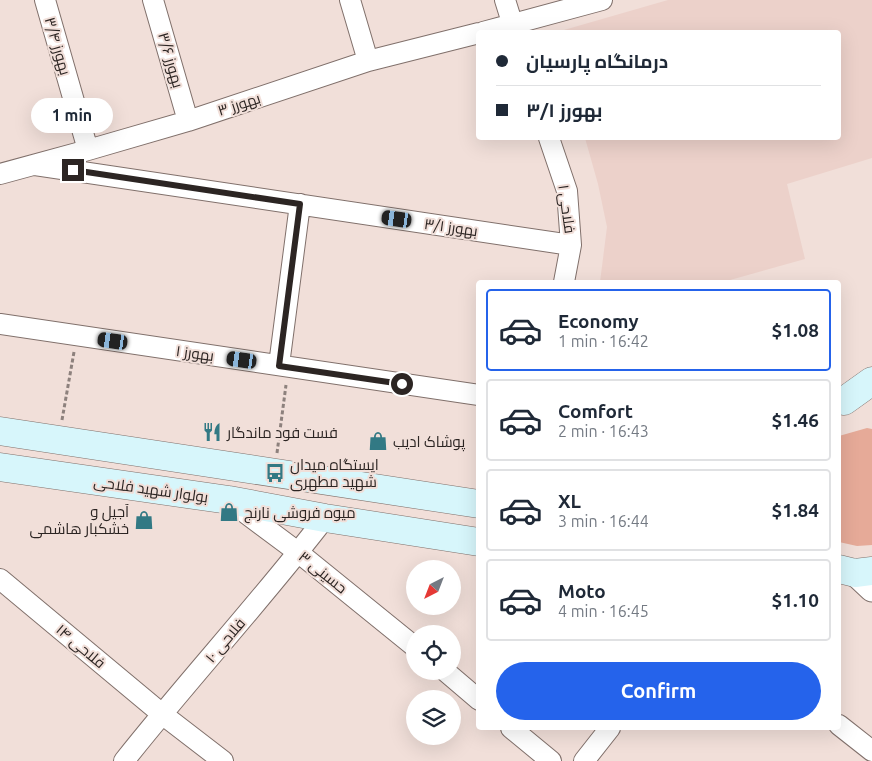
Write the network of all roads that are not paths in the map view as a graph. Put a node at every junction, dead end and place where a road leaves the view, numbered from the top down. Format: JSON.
{"nodes":[{"id":1,"x":45,"y":0,"type":"edge"},
{"id":2,"x":154,"y":0,"type":"edge"},
{"id":3,"x":350,"y":0,"type":"edge"},
{"id":4,"x":505,"y":0,"type":"edge"},
{"id":5,"x":602,"y":0,"type":"edge"},
{"id":6,"x":513,"y":29,"type":"edge"},
{"id":7,"x":476,"y":35,"type":"edge"},
{"id":8,"x":368,"y":61,"type":"junction"},
{"id":9,"x":188,"y":121,"type":"junction"},
{"id":10,"x":550,"y":140,"type":"edge"},
{"id":11,"x":88,"y":150,"type":"junction"},
{"id":12,"x":35,"y":165,"type":"junction"},
{"id":13,"x":0,"y":174,"type":"edge"},
{"id":14,"x":300,"y":204,"type":"junction"},
{"id":15,"x":571,"y":244,"type":"junction"},
{"id":16,"x":564,"y":280,"type":"edge"},
{"id":17,"x":0,"y":324,"type":"edge"},
{"id":18,"x":284,"y":366,"type":"junction"},
{"id":19,"x":872,"y":381,"type":"edge"},
{"id":20,"x":476,"y":395,"type":"edge"},
{"id":21,"x":872,"y":398,"type":"edge"},
{"id":22,"x":841,"y":403,"type":"edge"},
{"id":23,"x":0,"y":431,"type":"edge"},
{"id":24,"x":0,"y":466,"type":"edge"},
{"id":25,"x":229,"y":500,"type":"junction"},
{"id":26,"x":476,"y":504,"type":"edge"},
{"id":27,"x":325,"y":518,"type":"junction"},
{"id":28,"x":476,"y":542,"type":"edge"},
{"id":29,"x":299,"y":553,"type":"junction"},
{"id":30,"x":0,"y":579,"type":"edge"},
{"id":31,"x":406,"y":640,"type":"edge"},
{"id":32,"x":456,"y":680,"type":"edge"},
{"id":33,"x":476,"y":697,"type":"edge"},
{"id":34,"x":162,"y":714,"type":"junction"},
{"id":35,"x":841,"y":727,"type":"edge"},
{"id":36,"x":513,"y":730,"type":"edge"},
{"id":37,"x":608,"y":730,"type":"edge"},
{"id":38,"x":872,"y":751,"type":"edge"},
{"id":39,"x":124,"y":761,"type":"edge"},
{"id":40,"x":223,"y":761,"type":"edge"},
{"id":41,"x":551,"y":761,"type":"edge"},
{"id":42,"x":584,"y":761,"type":"edge"}],
"edges":[{"from":1,"to":11,"type":"street","name":"بهورز ۳/۴"},
{"from":2,"to":9,"type":"street","name":"بهورز ۳/۶"},
{"from":3,"to":8,"type":"street"},
{"from":4,"to":6,"type":"street"},
{"from":5,"to":6,"type":"street"},
{"from":7,"to":8,"type":"street","name":"بهورز ۳"},
{"from":8,"to":9,"type":"street","name":"بهورز ۳"},
{"from":9,"to":11,"type":"street","name":"بهورز ۳"},
{"from":10,"to":15,"type":"street","name":"فلاحی ۱"},
{"from":11,"to":12,"type":"street","name":"بهورز ۳"},
{"from":12,"to":13,"type":"street","name":"بهورز ۳"},
{"from":12,"to":14,"type":"street","name":"بهورز ۳/۱"},
{"from":14,"to":15,"type":"street","name":"بهورز ۳/۱"},
{"from":14,"to":18,"type":"street"},
{"from":15,"to":16,"type":"street","name":"فلاحی ۱"},
{"from":17,"to":18,"type":"street","name":"بهورز ۱"},
{"from":18,"to":20,"type":"street","name":"بهورز ۱"},
{"from":19,"to":22,"type":"main road"},
{"from":21,"to":22,"type":"main road"},
{"from":23,"to":26,"type":"main road"},
{"from":24,"to":25,"type":"main road","name":"بولوار شهید فلاحی"},
{"from":25,"to":27,"type":"main road","name":"بولوار شهید فلاحی"},
{"from":25,"to":29,"type":"street","name":"حسینی ۳"},
{"from":27,"to":28,"type":"main road","name":"بولوار شهید فلاحی"},
{"from":27,"to":29,"type":"street","name":"فلاحی ۱۰"},
{"from":29,"to":31,"type":"street","name":"حسینی ۳"},
{"from":29,"to":34,"type":"street","name":"فلاحی ۱۰"},
{"from":30,"to":34,"type":"street","name":"فلاحی ۱۴"},
{"from":32,"to":33,"type":"street"},
{"from":34,"to":39,"type":"street","name":"فلاحی ۱۰"},
{"from":34,"to":40,"type":"street","name":"فلاحی ۱۴"},
{"from":35,"to":38,"type":"street"},
{"from":36,"to":41,"type":"street"},
{"from":37,"to":42,"type":"street"}]}
